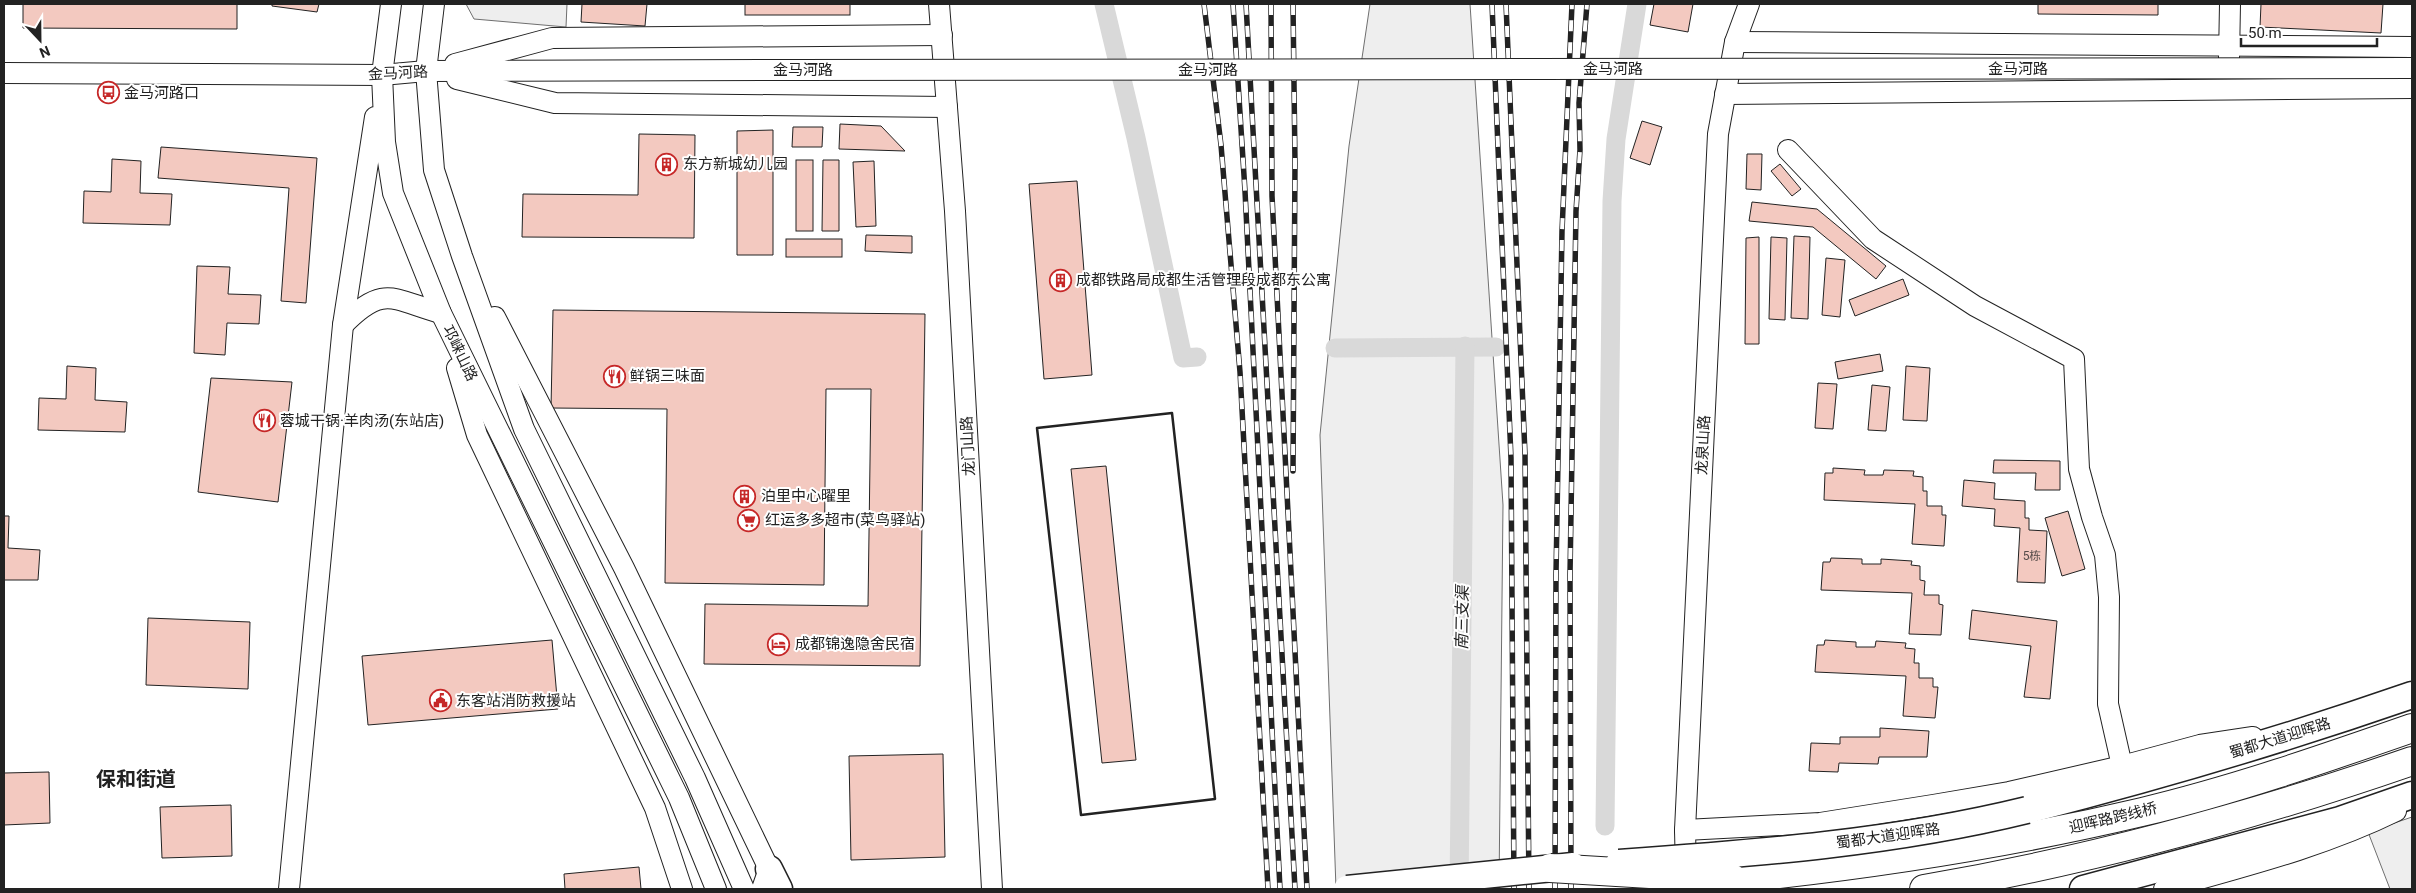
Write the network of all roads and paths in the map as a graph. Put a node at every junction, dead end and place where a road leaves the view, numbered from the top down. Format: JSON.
{"nodes":[{"id":1,"x":391,"y":4,"type":"edge"},
{"id":2,"x":434,"y":4,"type":"edge"},
{"id":3,"x":940,"y":4,"type":"edge"},
{"id":4,"x":1749,"y":4,"type":"edge"},
{"id":5,"x":2230,"y":4,"type":"edge"},
{"id":6,"x":942,"y":35,"type":"junction"},
{"id":7,"x":1735,"y":42,"type":"junction"},
{"id":8,"x":2229,"y":46,"type":"junction"},
{"id":9,"x":2412,"y":47,"type":"edge"},
{"id":10,"x":2412,"y":68,"type":"edge"},
{"id":11,"x":426,"y":71,"type":"junction"},
{"id":12,"x":4,"y":73,"type":"edge"},
{"id":13,"x":382,"y":75,"type":"junction"},
{"id":14,"x":2412,"y":88,"type":"edge"},
{"id":15,"x":2229,"y":90,"type":"junction"},
{"id":16,"x":1725,"y":94,"type":"junction"},
{"id":17,"x":947,"y":107,"type":"junction"},
{"id":18,"x":1788,"y":150,"type":"dead end"},
{"id":19,"x":462,"y":256,"type":"junction"},
{"id":20,"x":441,"y":313,"type":"junction"},
{"id":21,"x":343,"y":325,"type":"junction"},
{"id":22,"x":2412,"y":695,"type":"edge"},
{"id":23,"x":2316,"y":728,"type":"junction"},
{"id":24,"x":2412,"y":728,"type":"edge"},
{"id":25,"x":2412,"y":761,"type":"edge"},
{"id":26,"x":2122,"y":766,"type":"junction"},
{"id":27,"x":2412,"y":795,"type":"edge"},
{"id":28,"x":2412,"y":802,"type":"edge"},
{"id":29,"x":1971,"y":824,"type":"junction"},
{"id":30,"x":1685,"y":830,"type":"junction"},
{"id":31,"x":1550,"y":868,"type":"junction"},
{"id":32,"x":1806,"y":872,"type":"junction"},
{"id":33,"x":1733,"y":879,"type":"junction"},
{"id":34,"x":770,"y":882,"type":"edge"},
{"id":35,"x":289,"y":889,"type":"edge"},
{"id":36,"x":682,"y":889,"type":"edge"},
{"id":37,"x":716,"y":889,"type":"edge"},
{"id":38,"x":744,"y":889,"type":"edge"},
{"id":39,"x":992,"y":889,"type":"edge"},
{"id":40,"x":1347,"y":889,"type":"edge"},
{"id":41,"x":1643,"y":889,"type":"edge"},
{"id":42,"x":1686,"y":889,"type":"edge"},
{"id":43,"x":1924,"y":889,"type":"edge"},
{"id":44,"x":2083,"y":889,"type":"edge"},
{"id":45,"x":2164,"y":889,"type":"edge"}],
"edges":[{"from":1,"to":13,"type":"street","name":"邛崃山路"},
{"from":2,"to":11,"type":"street"},
{"from":3,"to":6,"type":"street","name":"龙门山路"},
{"from":4,"to":7,"type":"street","name":"龙泉山路"},
{"from":5,"to":8,"type":"street"},
{"from":6,"to":11,"type":"street"},
{"from":6,"to":17,"type":"street","name":"龙门山路"},
{"from":7,"to":8,"type":"street"},
{"from":7,"to":16,"type":"street","name":"龙泉山路"},
{"from":8,"to":9,"type":"street"},
{"from":8,"to":15,"type":"street"},
{"from":10,"to":11,"type":"street","name":"金马河路","bridge":true},
{"from":11,"to":13,"type":"street","name":"金马河路"},
{"from":11,"to":17,"type":"street"},
{"from":11,"to":19,"type":"street"},
{"from":12,"to":13,"type":"street","name":"金马河路"},
{"from":13,"to":20,"type":"street","name":"邛崃山路"},
{"from":13,"to":21,"type":"street"},
{"from":14,"to":15,"type":"street"},
{"from":15,"to":16,"type":"street"},
{"from":16,"to":30,"type":"street","name":"龙泉山路"},
{"from":17,"to":39,"type":"street","name":"龙门山路"},
{"from":18,"to":26,"type":"street"},
{"from":19,"to":34,"type":"street"},
{"from":19,"to":38,"type":"street"},
{"from":20,"to":21,"type":"street"},
{"from":20,"to":36,"type":"street"},
{"from":20,"to":37,"type":"street","name":"邛崃山路"},
{"from":21,"to":35,"type":"street"},
{"from":22,"to":23,"type":"main road","name":"蜀都大道迎晖路"},
{"from":23,"to":26,"type":"street"},
{"from":23,"to":29,"type":"main road","name":"蜀都大道迎晖路","bridge":true},
{"from":24,"to":32,"type":"highway","name":"迎晖路跨线桥"},
{"from":25,"to":43,"type":"highway","name":"迎晖路跨线桥"},
{"from":26,"to":30,"type":"street"},
{"from":27,"to":44,"type":"main road"},
{"from":28,"to":45,"type":"street"},
{"from":29,"to":31,"type":"main road","name":"蜀都大道迎晖路","bridge":true},
{"from":29,"to":32,"type":"highway","bridge":true},
{"from":30,"to":42,"type":"street","name":"龙泉山路"},
{"from":31,"to":33,"type":"highway","bridge":true},
{"from":31,"to":40,"type":"main road","name":"蜀都大道迎晖路","bridge":true},
{"from":32,"to":33,"type":"highway"},
{"from":33,"to":41,"type":"highway","bridge":true}]}
